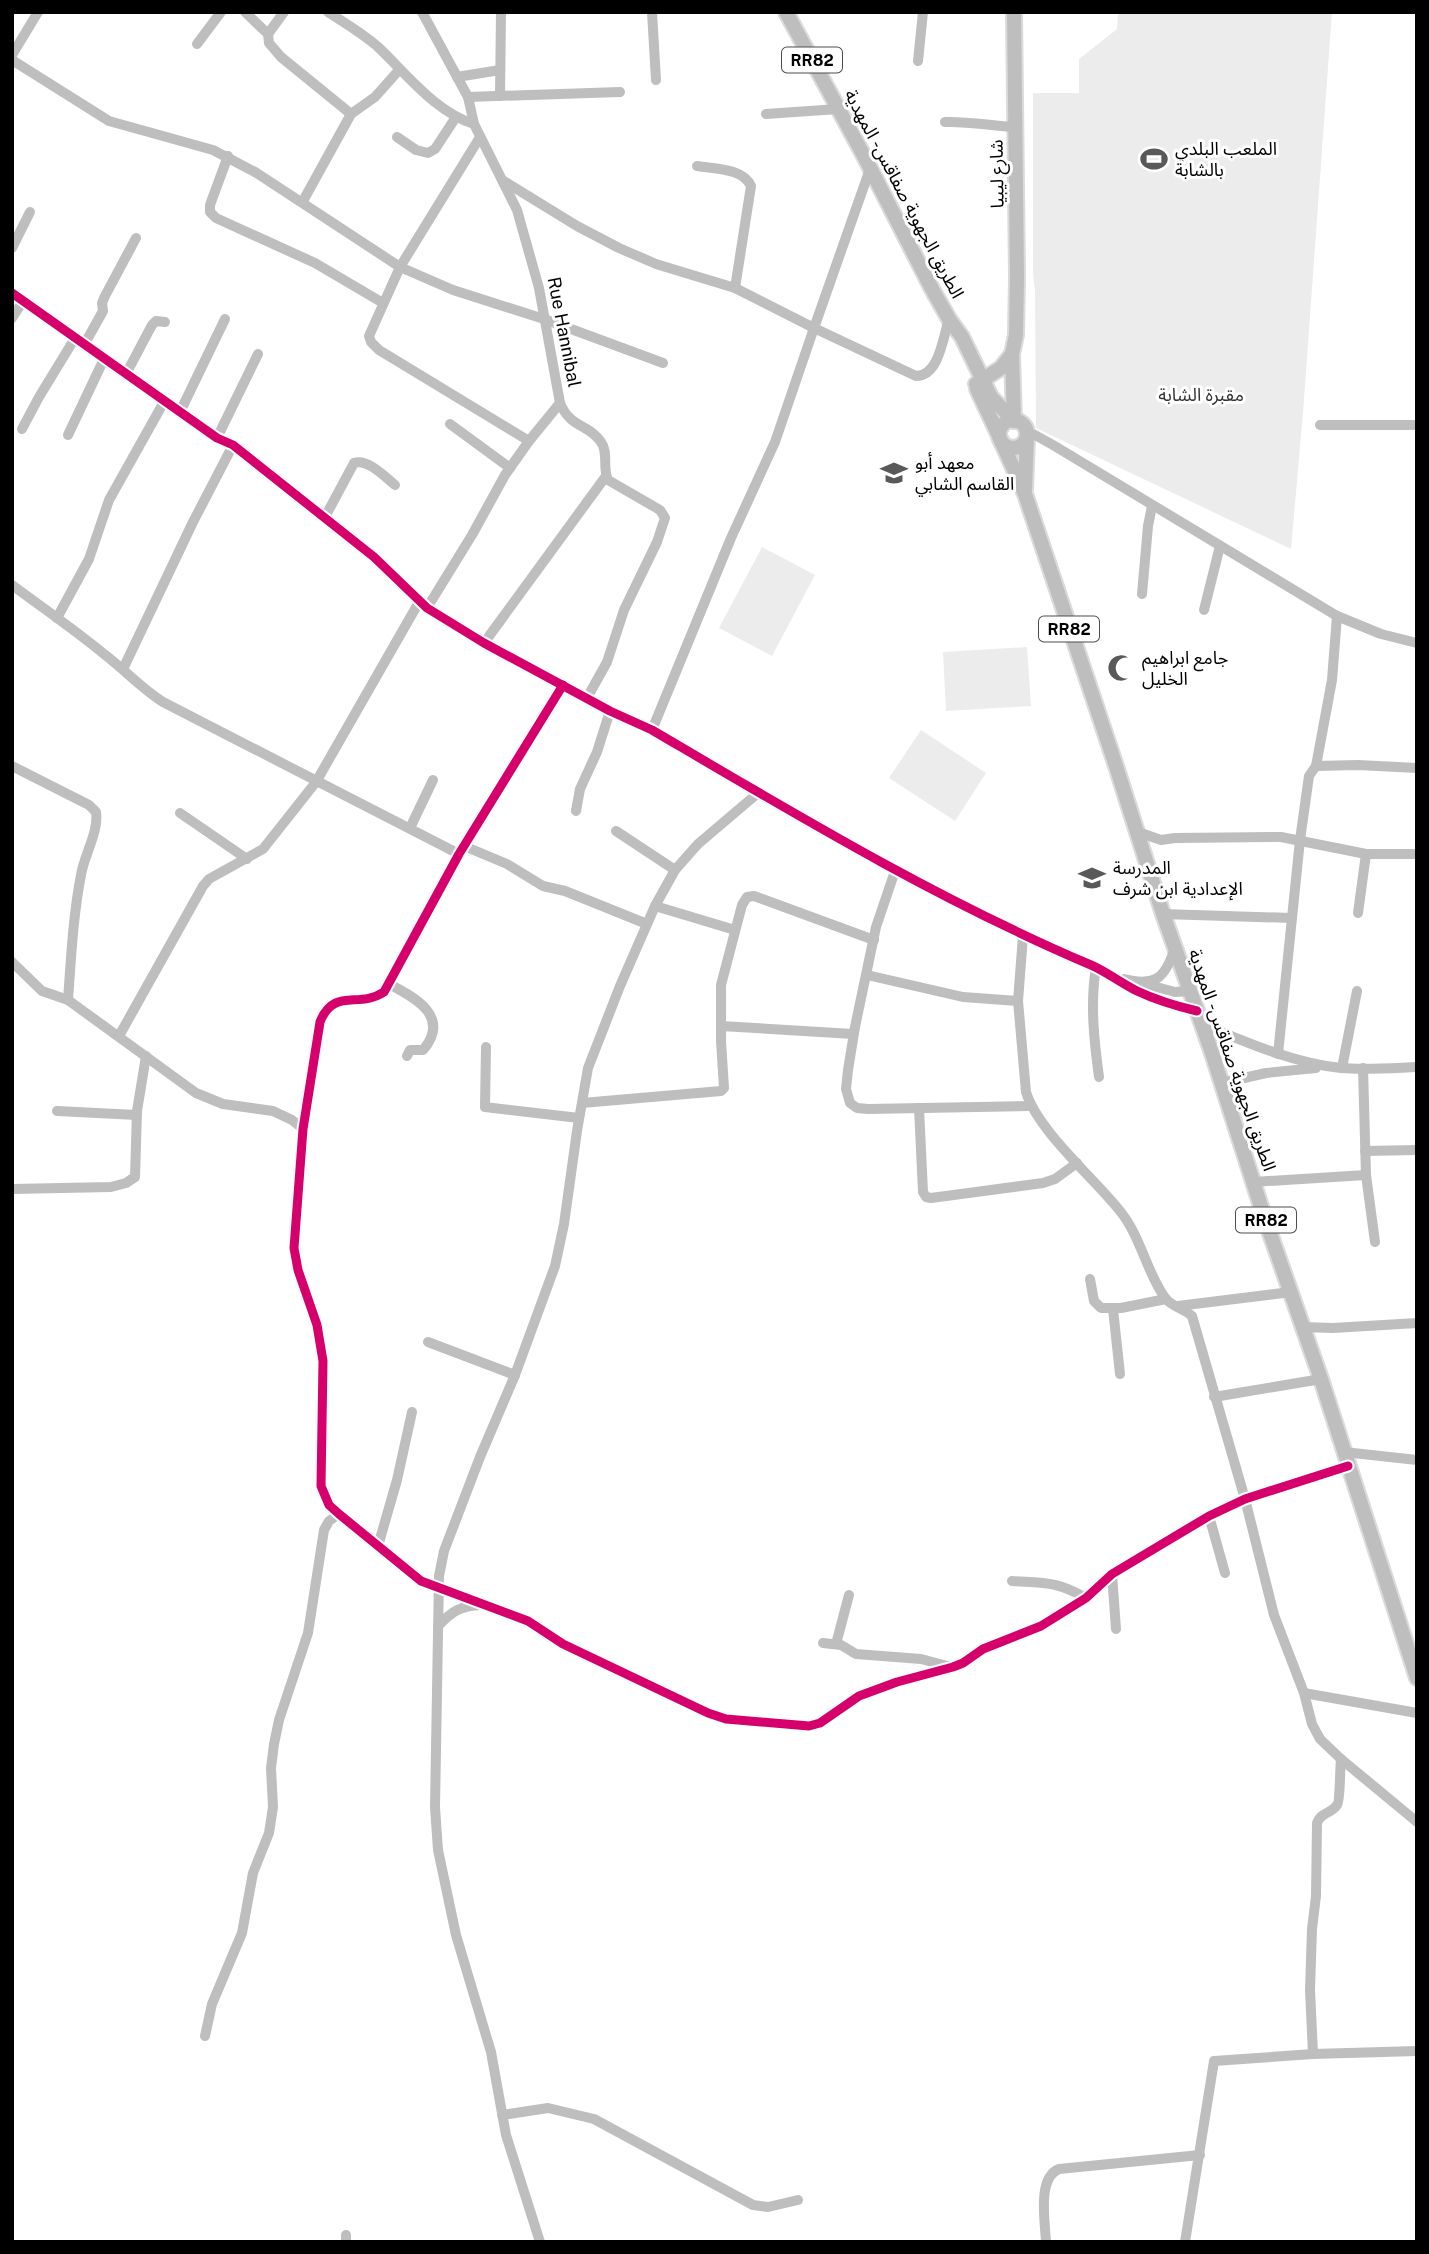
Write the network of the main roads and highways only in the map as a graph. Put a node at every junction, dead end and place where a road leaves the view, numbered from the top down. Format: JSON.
{"nodes":[{"id":1,"x":786,"y":12,"type":"edge"},
{"id":2,"x":1014,"y":12,"type":"edge"},
{"id":3,"x":1016,"y":335,"type":"junction"},
{"id":4,"x":1012,"y":354,"type":"junction"},
{"id":5,"x":979,"y":382,"type":"junction"},
{"id":6,"x":1022,"y":429,"type":"junction"},
{"id":7,"x":1001,"y":440,"type":"junction"},
{"id":8,"x":1025,"y":494,"type":"junction"},
{"id":9,"x":1417,"y":1678,"type":"edge"}],
"edges":[{"from":1,"to":5,"type":"main road","name":"الطريق الجهوية صفاقس - المهدية","number":"RR82"},
{"from":2,"to":3,"type":"main road","name":"شارع ليبيا"},
{"from":3,"to":4,"type":"main road","name":"شارع ليبيا"},
{"from":3,"to":6,"type":"main road","name":"شارع ليبيا"},
{"from":4,"to":5,"type":"main road"},
{"from":4,"to":6,"type":"main road","name":"شارع ليبيا"},
{"from":5,"to":6,"type":"main road","name":"الطريق الجهوية صفاقس - المهدية","number":"RR82"},
{"from":5,"to":7,"type":"main road","name":"الطريق الجهوية صفاقس - المهدية","number":"RR82"},
{"from":6,"to":7,"type":"main road"},
{"from":6,"to":7,"type":"main road"},
{"from":6,"to":8,"type":"main road","name":"الطريق الجهوية صفاقس - المهدية"},
{"from":7,"to":8,"type":"main road","name":"الطريق الجهوية صفاقس - المهدية","number":"RR82"},
{"from":8,"to":9,"type":"main road","name":"الطريق الجهوية صفاقس - المهدية","number":"RR82"}]}
